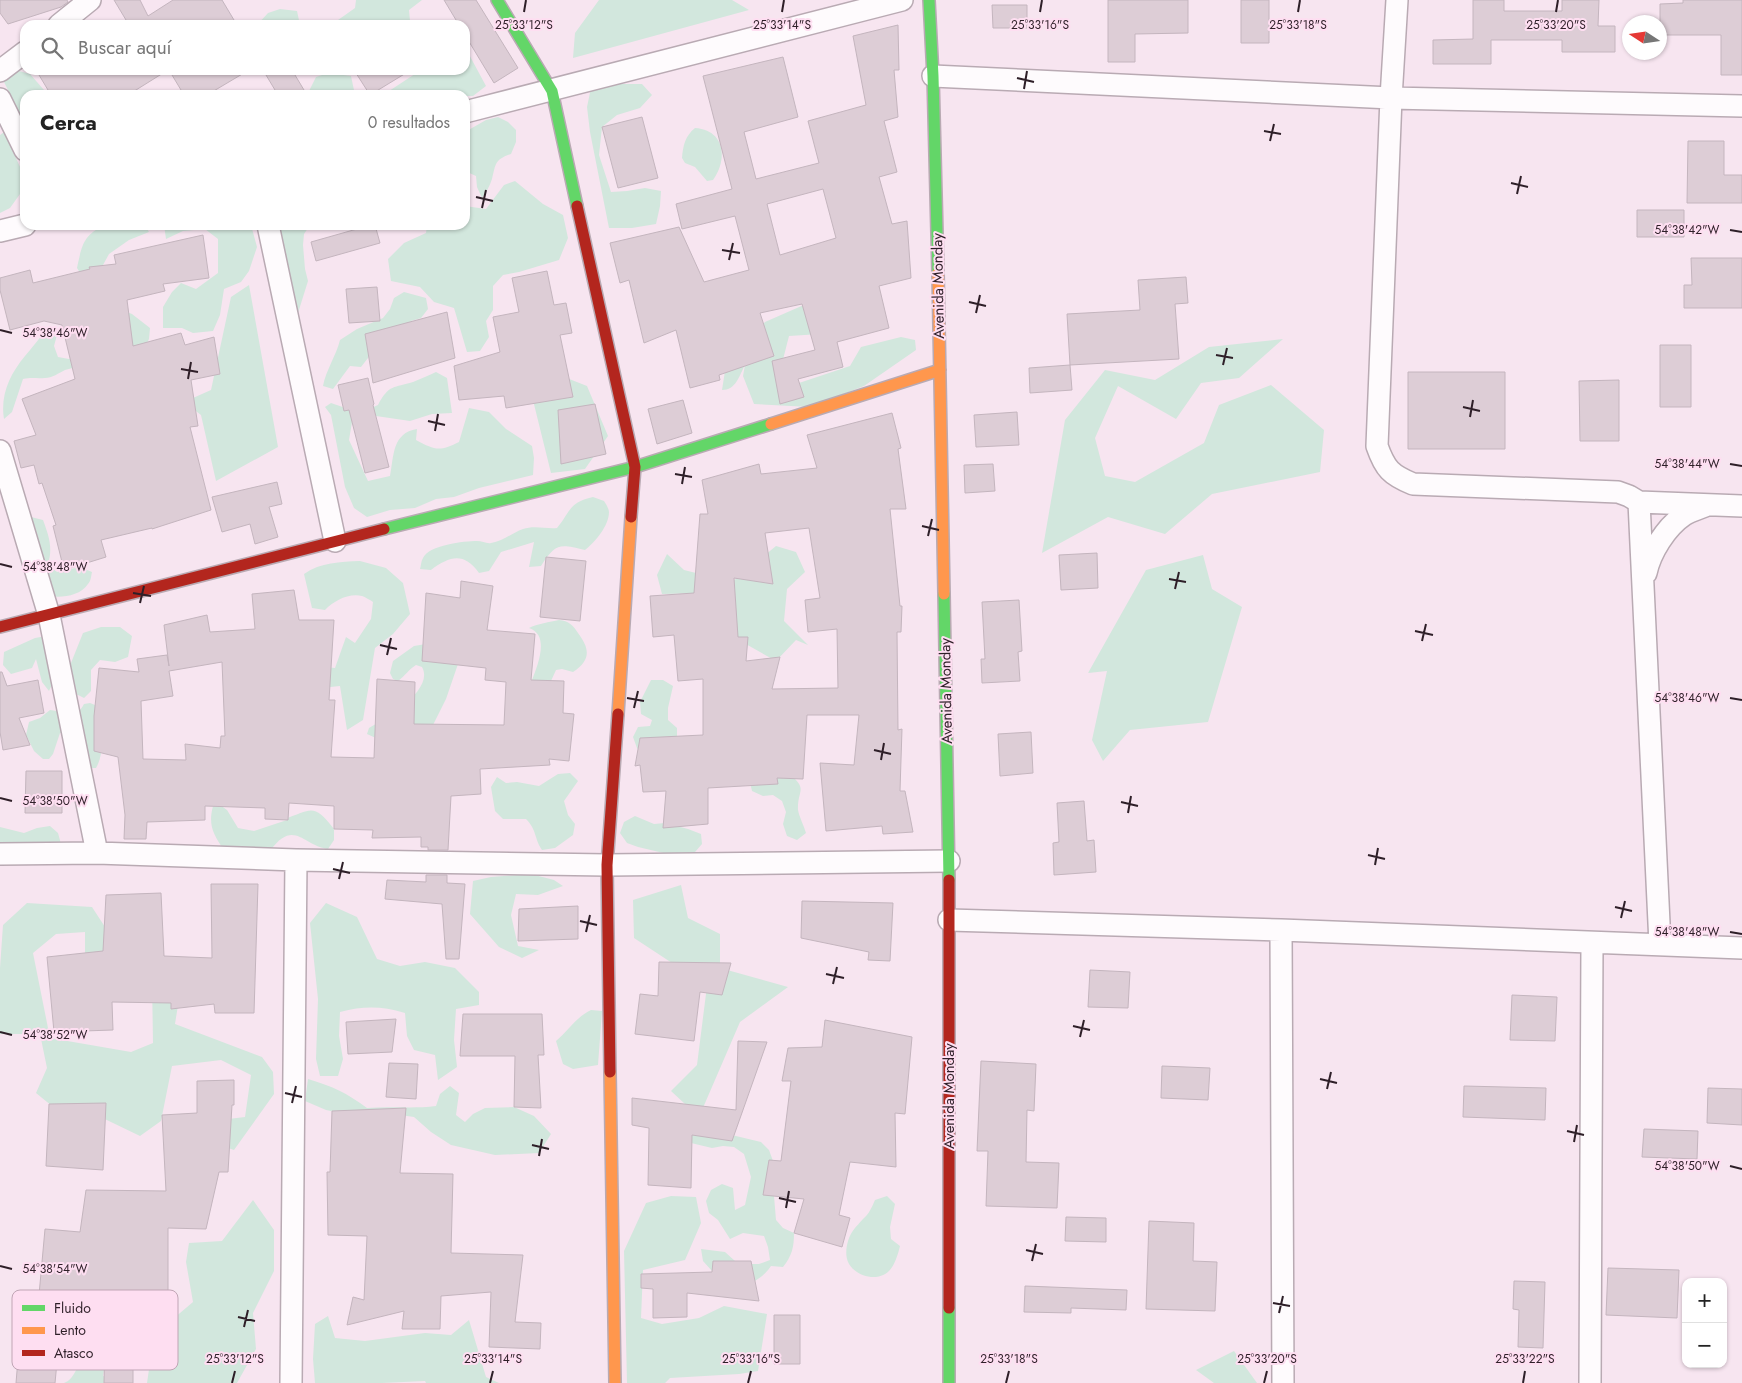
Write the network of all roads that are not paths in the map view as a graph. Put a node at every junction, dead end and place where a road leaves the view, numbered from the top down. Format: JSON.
{"nodes":[{"id":1,"x":90,"y":0,"type":"edge"},
{"id":2,"x":497,"y":0,"type":"edge"},
{"id":3,"x":902,"y":0,"type":"edge"},
{"id":4,"x":929,"y":0,"type":"edge"},
{"id":5,"x":1397,"y":0,"type":"edge"},
{"id":6,"x":65,"y":20,"type":"edge"},
{"id":7,"x":20,"y":56,"type":"edge"},
{"id":8,"x":0,"y":71,"type":"edge"},
{"id":9,"x":933,"y":76,"type":"junction"},
{"id":10,"x":552,"y":90,"type":"junction"},
{"id":11,"x":1391,"y":98,"type":"junction"},
{"id":12,"x":0,"y":99,"type":"edge"},
{"id":13,"x":1742,"y":106,"type":"edge"},
{"id":14,"x":470,"y":111,"type":"edge"},
{"id":15,"x":20,"y":140,"type":"edge"},
{"id":16,"x":20,"y":225,"type":"edge"},
{"id":17,"x":269,"y":230,"type":"edge"},
{"id":18,"x":0,"y":231,"type":"edge"},
{"id":19,"x":940,"y":370,"type":"junction"},
{"id":20,"x":0,"y":451,"type":"edge"},
{"id":21,"x":636,"y":467,"type":"junction"},
{"id":22,"x":1639,"y":502,"type":"junction"},
{"id":23,"x":1708,"y":505,"type":"junction"},
{"id":24,"x":1742,"y":506,"type":"edge"},
{"id":25,"x":336,"y":541,"type":"junction"},
{"id":26,"x":1643,"y":588,"type":"junction"},
{"id":27,"x":49,"y":615,"type":"junction"},
{"id":28,"x":0,"y":627,"type":"edge"},
{"id":29,"x":97,"y":853,"type":"junction"},
{"id":30,"x":0,"y":854,"type":"edge"},
{"id":31,"x":296,"y":860,"type":"junction"},
{"id":32,"x":949,"y":861,"type":"junction"},
{"id":33,"x":607,"y":865,"type":"junction"},
{"id":34,"x":949,"y":920,"type":"junction"},
{"id":35,"x":1281,"y":930,"type":"junction"},
{"id":36,"x":1592,"y":943,"type":"junction"},
{"id":37,"x":1660,"y":944,"type":"junction"},
{"id":38,"x":1742,"y":948,"type":"edge"},
{"id":39,"x":291,"y":1383,"type":"edge"},
{"id":40,"x":615,"y":1383,"type":"edge"},
{"id":41,"x":949,"y":1383,"type":"edge"},
{"id":42,"x":1283,"y":1383,"type":"edge"},
{"id":43,"x":1590,"y":1383,"type":"edge"}],
"edges":[{"from":1,"to":6,"type":"street"},
{"from":2,"to":10,"type":"street"},
{"from":3,"to":10,"type":"street"},
{"from":4,"to":9,"type":"street","name":"Avenida Monday"},
{"from":5,"to":11,"type":"street"},
{"from":7,"to":8,"type":"street"},
{"from":9,"to":11,"type":"street"},
{"from":9,"to":19,"type":"street","name":"Avenida Monday"},
{"from":10,"to":14,"type":"street"},
{"from":10,"to":21,"type":"street"},
{"from":11,"to":13,"type":"street"},
{"from":11,"to":22,"type":"street"},
{"from":12,"to":15,"type":"street"},
{"from":16,"to":18,"type":"street"},
{"from":17,"to":25,"type":"street"},
{"from":19,"to":21,"type":"street"},
{"from":19,"to":32,"type":"street","name":"Avenida Monday"},
{"from":20,"to":27,"type":"street"},
{"from":21,"to":25,"type":"street"},
{"from":21,"to":33,"type":"street"},
{"from":22,"to":23,"type":"street"},
{"from":22,"to":26,"type":"street"},
{"from":23,"to":24,"type":"street"},
{"from":23,"to":26,"type":"street"},
{"from":25,"to":27,"type":"street"},
{"from":26,"to":37,"type":"street"},
{"from":27,"to":28,"type":"street"},
{"from":27,"to":29,"type":"street"},
{"from":29,"to":30,"type":"street"},
{"from":29,"to":31,"type":"street"},
{"from":31,"to":33,"type":"street"},
{"from":31,"to":39,"type":"street"},
{"from":32,"to":33,"type":"street"},
{"from":32,"to":34,"type":"street","name":"Avenida Monday"},
{"from":33,"to":40,"type":"street"},
{"from":34,"to":35,"type":"street"},
{"from":34,"to":41,"type":"street","name":"Avenida Monday"},
{"from":35,"to":36,"type":"street"},
{"from":35,"to":42,"type":"street"},
{"from":36,"to":37,"type":"street"},
{"from":36,"to":43,"type":"street"},
{"from":37,"to":38,"type":"street"}]}
